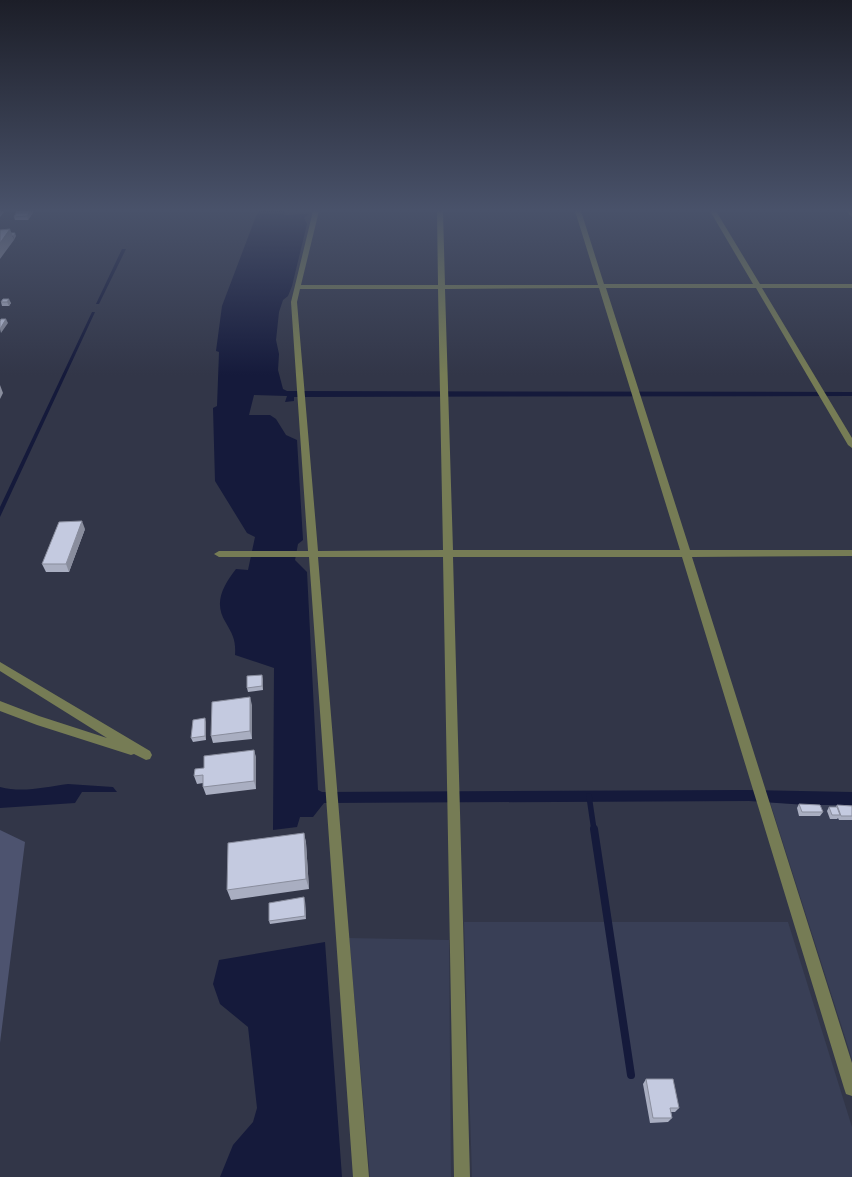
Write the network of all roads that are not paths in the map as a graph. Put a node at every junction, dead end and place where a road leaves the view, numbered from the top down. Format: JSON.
{"nodes":[{"id":1,"x":303,"y":266,"type":"edge"},
{"id":2,"x":441,"y":266,"type":"edge"},
{"id":3,"x":595,"y":266,"type":"edge"},
{"id":4,"x":745,"y":266,"type":"edge"},
{"id":5,"x":442,"y":286,"type":"junction"},
{"id":6,"x":601,"y":286,"type":"junction"},
{"id":7,"x":757,"y":286,"type":"junction"},
{"id":8,"x":852,"y":286,"type":"edge"},
{"id":9,"x":298,"y":287,"type":"junction"},
{"id":10,"x":852,"y":445,"type":"edge"},
{"id":11,"x":449,"y":553,"type":"junction"},
{"id":12,"x":686,"y":553,"type":"junction"},
{"id":13,"x":219,"y":554,"type":"dead end"},
{"id":14,"x":308,"y":554,"type":"junction"},
{"id":15,"x":852,"y":554,"type":"edge"},
{"id":16,"x":0,"y":666,"type":"edge"},
{"id":17,"x":0,"y":706,"type":"edge"},
{"id":18,"x":852,"y":1088,"type":"edge"},
{"id":19,"x":361,"y":1177,"type":"edge"},
{"id":20,"x":462,"y":1177,"type":"edge"}],
"edges":[{"from":1,"to":9,"type":"street"},
{"from":2,"to":5,"type":"street"},
{"from":3,"to":6,"type":"street"},
{"from":4,"to":7,"type":"street"},
{"from":5,"to":6,"type":"street"},
{"from":5,"to":9,"type":"street"},
{"from":5,"to":11,"type":"street"},
{"from":6,"to":7,"type":"street"},
{"from":6,"to":12,"type":"street"},
{"from":7,"to":8,"type":"street"},
{"from":7,"to":10,"type":"street"},
{"from":9,"to":14,"type":"street"},
{"from":11,"to":12,"type":"street"},
{"from":11,"to":14,"type":"street"},
{"from":11,"to":20,"type":"street"},
{"from":12,"to":15,"type":"street"},
{"from":12,"to":18,"type":"street"},
{"from":13,"to":14,"type":"street"},
{"from":14,"to":19,"type":"street"},
{"from":16,"to":17,"type":"street"}]}
